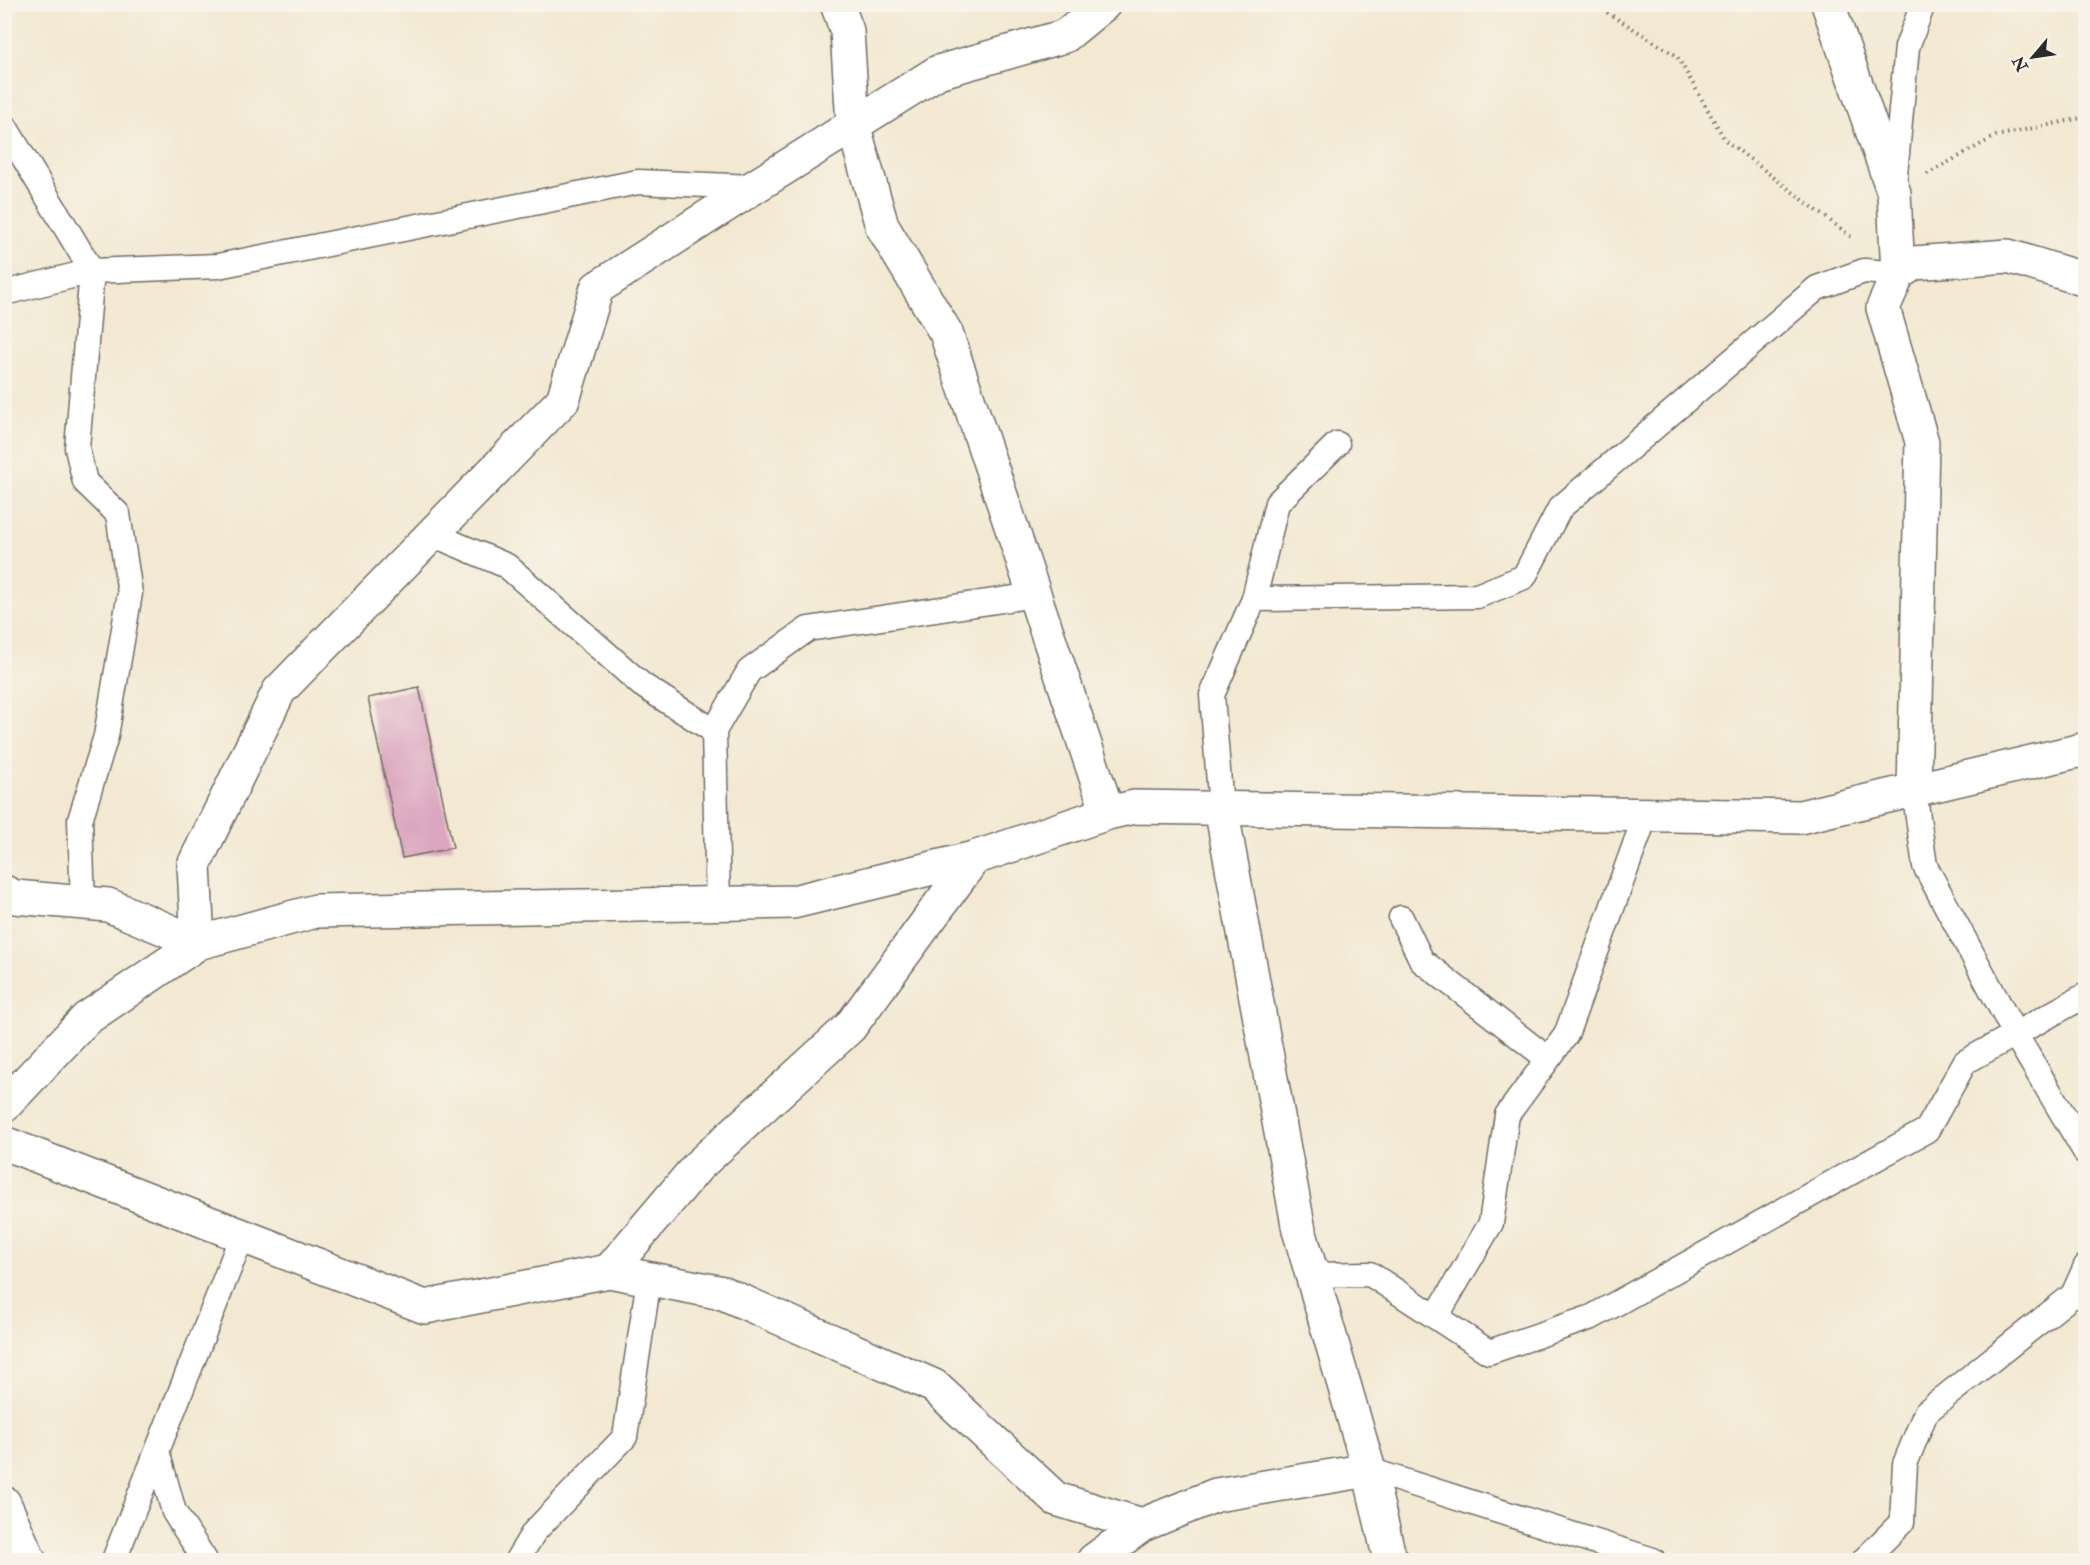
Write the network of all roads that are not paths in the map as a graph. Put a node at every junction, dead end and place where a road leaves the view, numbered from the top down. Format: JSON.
{"nodes":[{"id":1,"x":837,"y":4,"type":"edge"},
{"id":2,"x":1104,"y":4,"type":"edge"},
{"id":3,"x":1828,"y":4,"type":"edge"},
{"id":4,"x":1923,"y":4,"type":"edge"},
{"id":5,"x":853,"y":124,"type":"junction"},
{"id":6,"x":4,"y":125,"type":"edge"},
{"id":7,"x":754,"y":187,"type":"junction"},
{"id":8,"x":1894,"y":193,"type":"junction"},
{"id":9,"x":92,"y":271,"type":"junction"},
{"id":10,"x":1898,"y":274,"type":"junction"},
{"id":11,"x":2085,"y":280,"type":"edge"},
{"id":12,"x":4,"y":293,"type":"edge"},
{"id":13,"x":1337,"y":444,"type":"dead end"},
{"id":14,"x":432,"y":534,"type":"junction"},
{"id":15,"x":1035,"y":595,"type":"junction"},
{"id":16,"x":1254,"y":599,"type":"junction"},
{"id":17,"x":714,"y":731,"type":"junction"},
{"id":18,"x":2085,"y":749,"type":"edge"},
{"id":19,"x":1914,"y":790,"type":"junction"},
{"id":20,"x":1221,"y":808,"type":"junction"},
{"id":21,"x":1108,"y":813,"type":"junction"},
{"id":22,"x":1646,"y":814,"type":"junction"},
{"id":23,"x":974,"y":858,"type":"junction"},
{"id":24,"x":4,"y":892,"type":"edge"},
{"id":25,"x":83,"y":903,"type":"junction"},
{"id":26,"x":718,"y":903,"type":"junction"},
{"id":27,"x":1401,"y":918,"type":"dead end"},
{"id":28,"x":198,"y":943,"type":"junction"},
{"id":29,"x":2085,"y":995,"type":"edge"},
{"id":30,"x":2015,"y":1034,"type":"junction"},
{"id":31,"x":1548,"y":1059,"type":"junction"},
{"id":32,"x":4,"y":1106,"type":"edge"},
{"id":33,"x":4,"y":1143,"type":"edge"},
{"id":34,"x":2085,"y":1153,"type":"edge"},
{"id":35,"x":242,"y":1236,"type":"junction"},
{"id":36,"x":2085,"y":1266,"type":"edge"},
{"id":37,"x":609,"y":1271,"type":"junction"},
{"id":38,"x":1312,"y":1275,"type":"junction"},
{"id":39,"x":649,"y":1278,"type":"junction"},
{"id":40,"x":1436,"y":1317,"type":"junction"},
{"id":41,"x":157,"y":1451,"type":"junction"},
{"id":42,"x":1369,"y":1470,"type":"junction"},
{"id":43,"x":4,"y":1503,"type":"edge"},
{"id":44,"x":1142,"y":1525,"type":"junction"},
{"id":45,"x":29,"y":1560,"type":"edge"},
{"id":46,"x":114,"y":1560,"type":"edge"},
{"id":47,"x":205,"y":1560,"type":"edge"},
{"id":48,"x":517,"y":1560,"type":"edge"},
{"id":49,"x":1094,"y":1560,"type":"edge"},
{"id":50,"x":1390,"y":1560,"type":"edge"},
{"id":51,"x":1653,"y":1560,"type":"edge"},
{"id":52,"x":1864,"y":1560,"type":"edge"}],
"edges":[{"from":1,"to":5,"type":"street"},
{"from":2,"to":5,"type":"street"},
{"from":3,"to":8,"type":"street"},
{"from":4,"to":8,"type":"lane"},
{"from":5,"to":7,"type":"street"},
{"from":5,"to":15,"type":"street"},
{"from":6,"to":9,"type":"lane"},
{"from":7,"to":9,"type":"lane"},
{"from":7,"to":14,"type":"street"},
{"from":8,"to":10,"type":"street"},
{"from":9,"to":12,"type":"lane"},
{"from":9,"to":25,"type":"lane"},
{"from":10,"to":11,"type":"street"},
{"from":10,"to":16,"type":"lane"},
{"from":10,"to":19,"type":"street"},
{"from":13,"to":16,"type":"lane"},
{"from":14,"to":17,"type":"lane"},
{"from":14,"to":28,"type":"street"},
{"from":15,"to":17,"type":"lane"},
{"from":15,"to":21,"type":"street"},
{"from":16,"to":20,"type":"lane"},
{"from":17,"to":26,"type":"lane"},
{"from":18,"to":19,"type":"street"},
{"from":19,"to":22,"type":"street"},
{"from":19,"to":30,"type":"lane"},
{"from":20,"to":21,"type":"street"},
{"from":20,"to":22,"type":"street"},
{"from":20,"to":38,"type":"street"},
{"from":21,"to":23,"type":"street"},
{"from":22,"to":31,"type":"lane"},
{"from":23,"to":26,"type":"street"},
{"from":23,"to":37,"type":"street"},
{"from":24,"to":25,"type":"street"},
{"from":25,"to":28,"type":"street"},
{"from":26,"to":28,"type":"street"},
{"from":27,"to":31,"type":"lane"},
{"from":28,"to":32,"type":"street"},
{"from":29,"to":30,"type":"lane"},
{"from":30,"to":34,"type":"lane"},
{"from":30,"to":40,"type":"lane"},
{"from":31,"to":40,"type":"lane"},
{"from":33,"to":35,"type":"street"},
{"from":35,"to":37,"type":"street"},
{"from":35,"to":41,"type":"lane"},
{"from":36,"to":52,"type":"lane"},
{"from":37,"to":39,"type":"street"},
{"from":38,"to":40,"type":"lane"},
{"from":38,"to":42,"type":"street"},
{"from":39,"to":44,"type":"street"},
{"from":39,"to":48,"type":"lane"},
{"from":41,"to":46,"type":"lane"},
{"from":41,"to":47,"type":"lane"},
{"from":42,"to":44,"type":"street"},
{"from":42,"to":50,"type":"street"},
{"from":42,"to":51,"type":"lane"},
{"from":43,"to":45,"type":"street"},
{"from":44,"to":49,"type":"street"}]}
